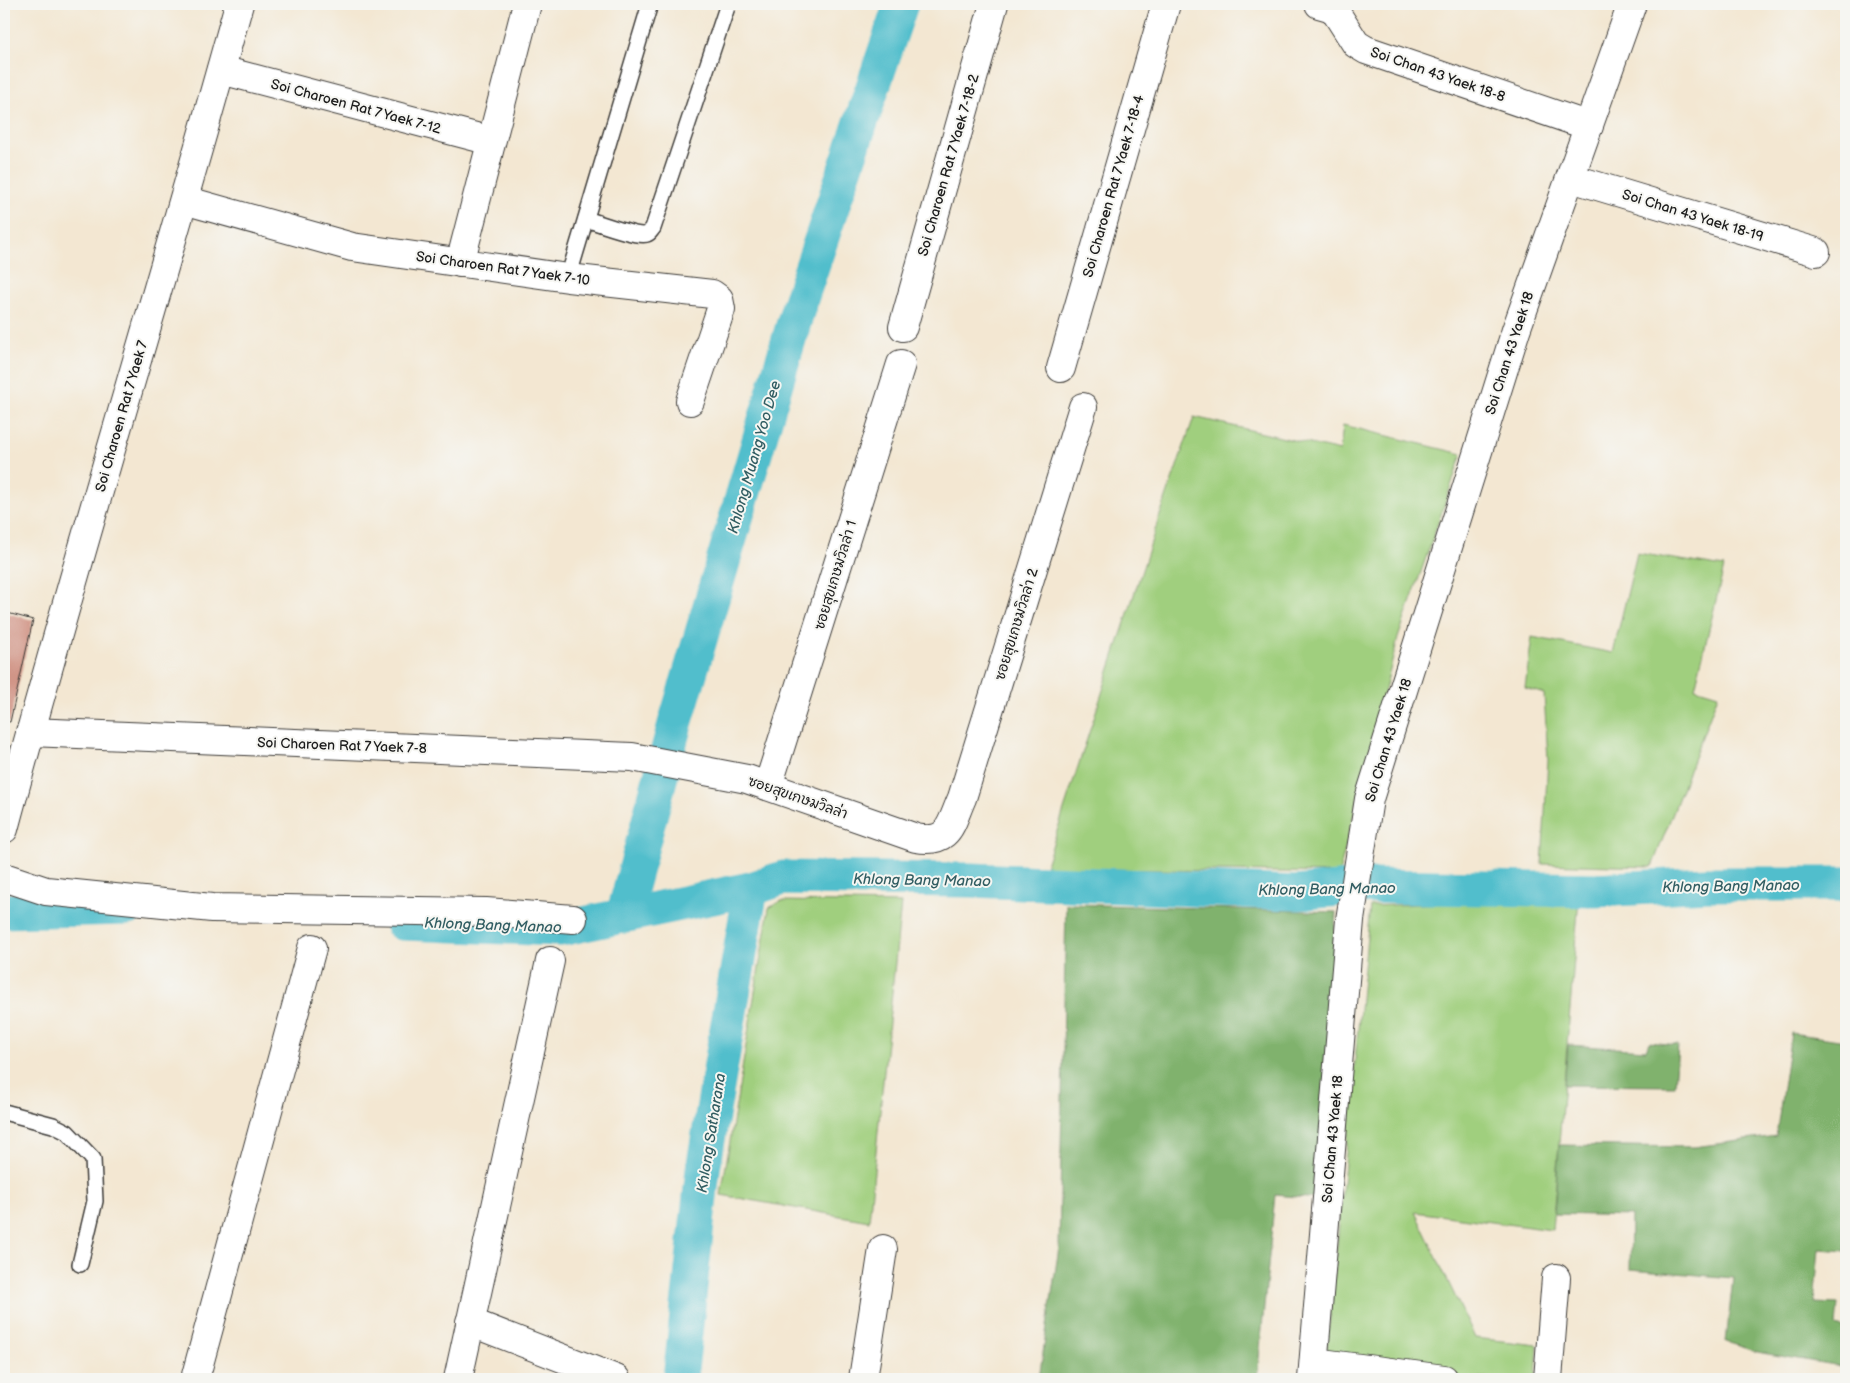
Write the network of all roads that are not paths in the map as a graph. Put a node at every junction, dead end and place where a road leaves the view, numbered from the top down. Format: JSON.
{"nodes":[{"id":1,"x":239,"y":4,"type":"edge"},
{"id":2,"x":526,"y":4,"type":"edge"},
{"id":3,"x":650,"y":4,"type":"edge"},
{"id":4,"x":728,"y":4,"type":"edge"},
{"id":5,"x":994,"y":4,"type":"edge"},
{"id":6,"x":1166,"y":4,"type":"edge"},
{"id":7,"x":1632,"y":4,"type":"edge"},
{"id":8,"x":1329,"y":5,"type":"edge"},
{"id":9,"x":221,"y":70,"type":"junction"},
{"id":10,"x":1589,"y":126,"type":"junction"},
{"id":11,"x":491,"y":141,"type":"junction"},
{"id":12,"x":1570,"y":178,"type":"junction"},
{"id":13,"x":184,"y":200,"type":"junction"},
{"id":14,"x":586,"y":219,"type":"junction"},
{"id":15,"x":1816,"y":252,"type":"dead end"},
{"id":16,"x":460,"y":263,"type":"junction"},
{"id":17,"x":568,"y":278,"type":"junction"},
{"id":18,"x":902,"y":327,"type":"dead end"},
{"id":19,"x":901,"y":364,"type":"dead end"},
{"id":20,"x":1060,"y":368,"type":"dead end"},
{"id":21,"x":690,"y":401,"type":"dead end"},
{"id":22,"x":1083,"y":407,"type":"dead end"},
{"id":23,"x":30,"y":732,"type":"junction"},
{"id":24,"x":653,"y":762,"type":"joint"},
{"id":25,"x":768,"y":786,"type":"junction"},
{"id":26,"x":4,"y":829,"type":"edge"},
{"id":27,"x":941,"y":837,"type":"joint"},
{"id":28,"x":4,"y":877,"type":"edge"},
{"id":29,"x":573,"y":918,"type":"dead end"},
{"id":30,"x":312,"y":948,"type":"dead end"},
{"id":31,"x":550,"y":961,"type":"dead end"},
{"id":32,"x":4,"y":1112,"type":"edge"},
{"id":33,"x":883,"y":1249,"type":"dead end"},
{"id":34,"x":80,"y":1264,"type":"dead end"},
{"id":35,"x":1556,"y":1278,"type":"dead end"},
{"id":36,"x":470,"y":1322,"type":"junction"},
{"id":37,"x":1313,"y":1370,"type":"edge"},
{"id":38,"x":195,"y":1379,"type":"edge"},
{"id":39,"x":458,"y":1379,"type":"edge"},
{"id":40,"x":616,"y":1379,"type":"edge"},
{"id":41,"x":863,"y":1379,"type":"edge"},
{"id":42,"x":1444,"y":1379,"type":"edge"},
{"id":43,"x":1548,"y":1379,"type":"edge"}],
"edges":[{"from":1,"to":9,"type":"street","name":"Soi Charoen Rat 7 Yaek 7"},
{"from":2,"to":11,"type":"street"},
{"from":3,"to":14,"type":"lane"},
{"from":4,"to":14,"type":"lane"},
{"from":5,"to":18,"type":"street","name":"Soi Charoen Rat 7 Yaek 7-18-2"},
{"from":6,"to":20,"type":"street","name":"Soi Charoen Rat 7 Yaek 7-18-4"},
{"from":7,"to":10,"type":"street","name":"Soi Chan 43 Yaek 18"},
{"from":8,"to":10,"type":"street","name":"Soi Chan 43 Yaek 18-8"},
{"from":9,"to":11,"type":"street","name":"Soi Charoen Rat 7 Yaek 7-12"},
{"from":9,"to":13,"type":"street","name":"Soi Charoen Rat 7 Yaek 7"},
{"from":10,"to":12,"type":"street","name":"Soi Chan 43 Yaek 18"},
{"from":11,"to":16,"type":"street"},
{"from":12,"to":15,"type":"street","name":"Soi Chan 43 Yaek 18-19"},
{"from":12,"to":37,"type":"street","name":"Soi Chan 43 Yaek 18"},
{"from":13,"to":16,"type":"street","name":"Soi Charoen Rat 7 Yaek 7-10"},
{"from":13,"to":23,"type":"street","name":"Soi Charoen Rat 7 Yaek 7"},
{"from":14,"to":17,"type":"lane"},
{"from":16,"to":17,"type":"street","name":"Soi Charoen Rat 7 Yaek 7-10"},
{"from":17,"to":21,"type":"street","name":"Soi Charoen Rat 7 Yaek 7-10"},
{"from":19,"to":25,"type":"street","name":"ซอยสุขเกษมวิลล่า 1"},
{"from":22,"to":27,"type":"street","name":"ซอยสุขเกษมวิลล่า 2"},
{"from":23,"to":24,"type":"street","name":"Soi Charoen Rat 7 Yaek 7-8"},
{"from":23,"to":26,"type":"street","name":"Soi Charoen Rat 7 Yaek 7"},
{"from":24,"to":25,"type":"street","name":"ซอยสุขเกษมวิลล่า"},
{"from":25,"to":27,"type":"street","name":"ซอยสุขเกษมวิลล่า"},
{"from":28,"to":29,"type":"street"},
{"from":30,"to":38,"type":"street"},
{"from":31,"to":36,"type":"street"},
{"from":32,"to":34,"type":"lane"},
{"from":33,"to":41,"type":"street"},
{"from":35,"to":43,"type":"street"},
{"from":36,"to":39,"type":"street"},
{"from":36,"to":40,"type":"street"},
{"from":37,"to":42,"type":"street"}]}
